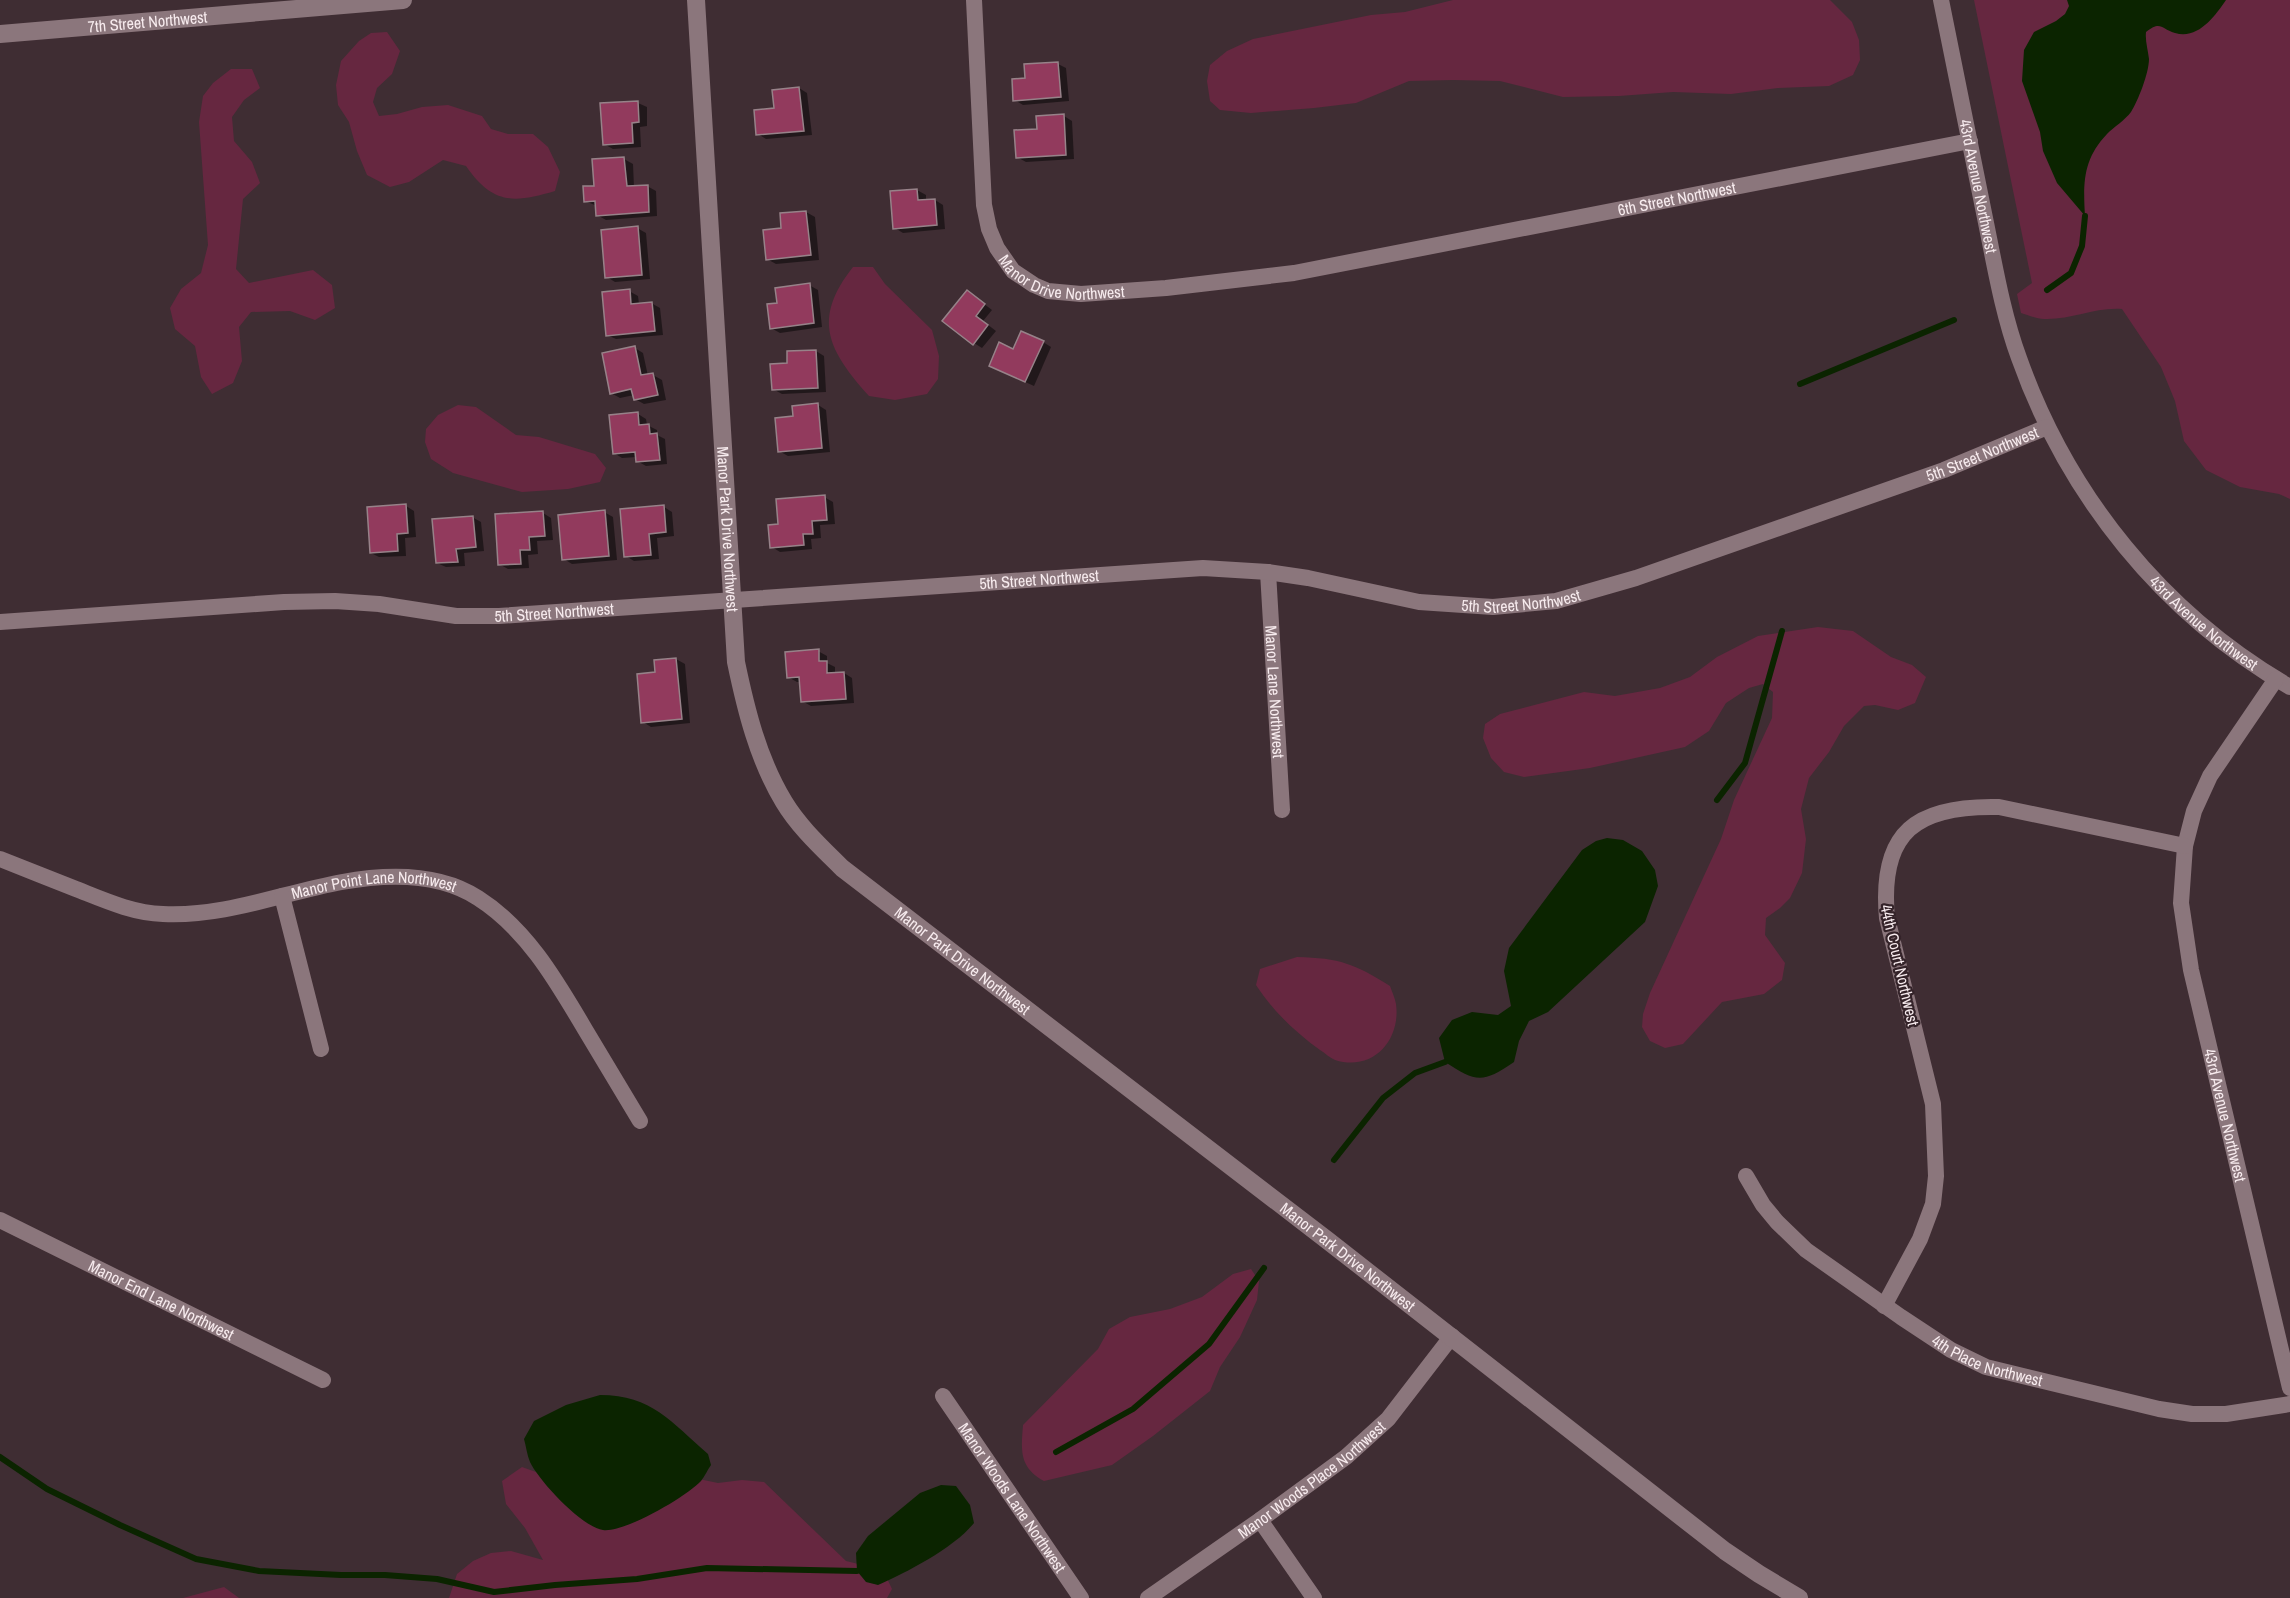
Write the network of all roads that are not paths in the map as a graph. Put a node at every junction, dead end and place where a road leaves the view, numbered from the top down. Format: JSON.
{"nodes":[{"id":1,"x":403,"y":0,"type":"edge"},
{"id":2,"x":696,"y":0,"type":"edge"},
{"id":3,"x":974,"y":0,"type":"edge"},
{"id":4,"x":1941,"y":0,"type":"edge"},
{"id":5,"x":0,"y":34,"type":"edge"},
{"id":6,"x":1970,"y":141,"type":"junction"},
{"id":7,"x":1384,"y":257,"type":"joint"},
{"id":8,"x":2047,"y":427,"type":"junction"},
{"id":9,"x":1268,"y":572,"type":"junction"},
{"id":10,"x":732,"y":602,"type":"junction"},
{"id":11,"x":0,"y":622,"type":"edge"},
{"id":12,"x":2283,"y":683,"type":"edge"},
{"id":13,"x":1282,"y":810,"type":"dead end"},
{"id":14,"x":2185,"y":846,"type":"junction"},
{"id":15,"x":0,"y":860,"type":"edge"},
{"id":16,"x":282,"y":896,"type":"junction"},
{"id":17,"x":321,"y":1049,"type":"dead end"},
{"id":18,"x":640,"y":1121,"type":"dead end"},
{"id":19,"x":1746,"y":1176,"type":"dead end"},
{"id":20,"x":0,"y":1220,"type":"edge"},
{"id":21,"x":1884,"y":1306,"type":"junction"},
{"id":22,"x":1452,"y":1336,"type":"junction"},
{"id":23,"x":323,"y":1380,"type":"dead end"},
{"id":24,"x":2290,"y":1388,"type":"edge"},
{"id":25,"x":943,"y":1396,"type":"dead end"},
{"id":26,"x":2290,"y":1404,"type":"edge"},
{"id":27,"x":1260,"y":1520,"type":"junction"},
{"id":28,"x":1081,"y":1598,"type":"edge"},
{"id":29,"x":1148,"y":1598,"type":"edge"},
{"id":30,"x":1314,"y":1598,"type":"edge"},
{"id":31,"x":1799,"y":1598,"type":"edge"}],
"edges":[{"from":1,"to":5,"type":"street","name":"7th Street Northwest"},
{"from":2,"to":10,"type":"street","name":"Manor Park Drive Northwest"},
{"from":3,"to":7,"type":"street","name":"Manor Drive Northwest"},
{"from":4,"to":6,"type":"street","name":"43rd Avenue Northwest"},
{"from":6,"to":7,"type":"street","name":"6th Street Northwest"},
{"from":6,"to":8,"type":"street","name":"43rd Avenue Northwest"},
{"from":8,"to":9,"type":"street","name":"5th Street Northwest"},
{"from":8,"to":12,"type":"street","name":"43rd Avenue Northwest"},
{"from":9,"to":10,"type":"street","name":"5th Street Northwest"},
{"from":9,"to":13,"type":"street","name":"Manor Lane Northwest"},
{"from":10,"to":11,"type":"street","name":"5th Street Northwest"},
{"from":10,"to":22,"type":"street","name":"Manor Park Drive Northwest"},
{"from":12,"to":14,"type":"street","name":"43rd Avenue Northwest"},
{"from":14,"to":21,"type":"street","name":"44th Court Northwest"},
{"from":14,"to":24,"type":"street","name":"43rd Avenue Northwest"},
{"from":15,"to":16,"type":"street","name":"Manor Point Lane Northwest"},
{"from":16,"to":17,"type":"street"},
{"from":16,"to":18,"type":"street","name":"Manor Point Lane Northwest"},
{"from":19,"to":21,"type":"street","name":"4th Place Northwest"},
{"from":20,"to":23,"type":"street","name":"Manor End Lane Northwest"},
{"from":21,"to":26,"type":"street","name":"4th Place Northwest"},
{"from":22,"to":27,"type":"street","name":"Manor Woods Place Northwest"},
{"from":22,"to":31,"type":"street","name":"Manor Park Drive Northwest"},
{"from":25,"to":28,"type":"street","name":"Manor Woods Lane Northwest"},
{"from":27,"to":29,"type":"street","name":"Manor Woods Place Northwest"},
{"from":27,"to":30,"type":"street"}]}
